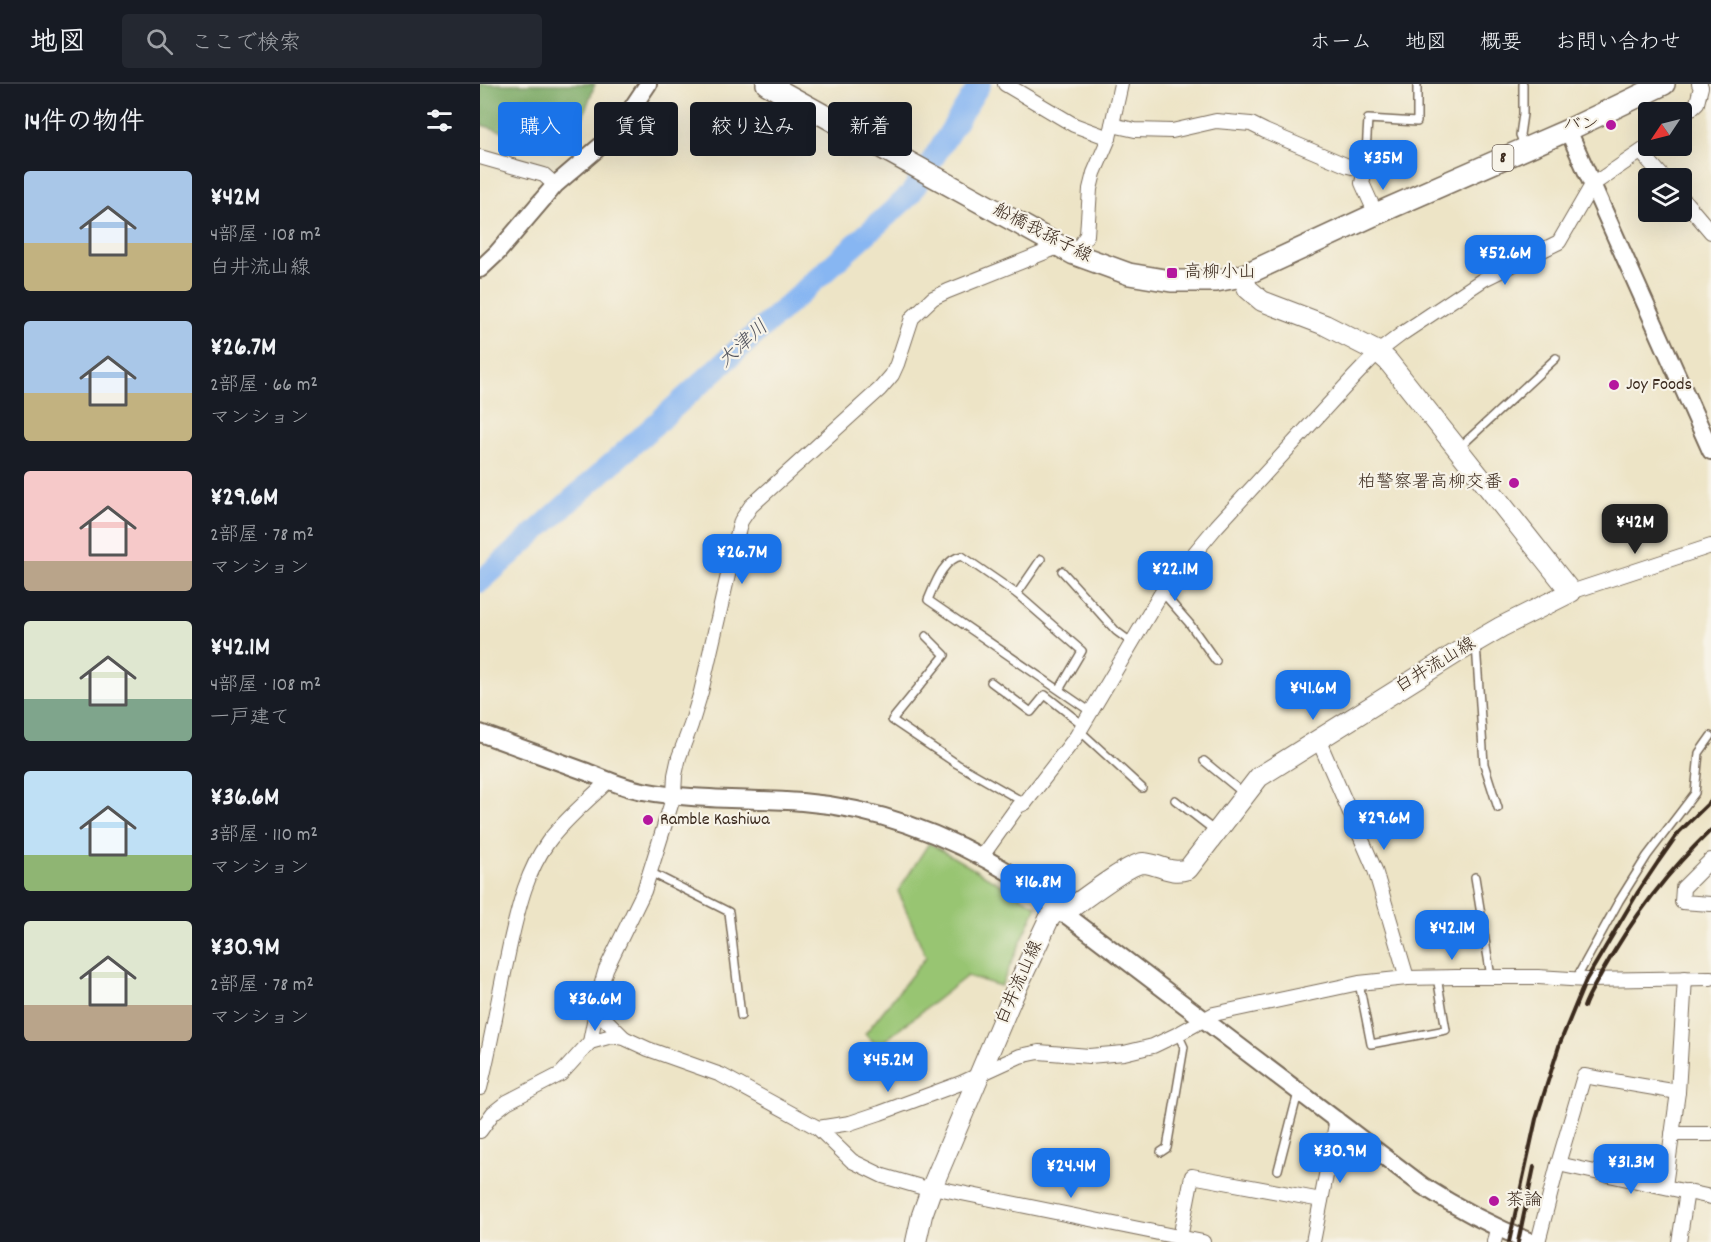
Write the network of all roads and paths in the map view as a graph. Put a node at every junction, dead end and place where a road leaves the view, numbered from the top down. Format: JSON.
{"nodes":[{"id":1,"x":648,"y":84,"type":"edge"},
{"id":2,"x":766,"y":84,"type":"edge"},
{"id":3,"x":1005,"y":84,"type":"edge"},
{"id":4,"x":1121,"y":84,"type":"edge"},
{"id":5,"x":1417,"y":84,"type":"edge"},
{"id":6,"x":1523,"y":84,"type":"edge"},
{"id":7,"x":1699,"y":84,"type":"edge"},
{"id":8,"x":1654,"y":86,"type":"edge"},
{"id":9,"x":1692,"y":108,"type":"edge"},
{"id":10,"x":1568,"y":130,"type":"junction"},
{"id":11,"x":1111,"y":131,"type":"junction"},
{"id":12,"x":1525,"y":148,"type":"junction"},
{"id":13,"x":1638,"y":154,"type":"edge"},
{"id":14,"x":480,"y":157,"type":"edge"},
{"id":15,"x":1365,"y":170,"type":"junction"},
{"id":16,"x":555,"y":185,"type":"junction"},
{"id":17,"x":1592,"y":185,"type":"junction"},
{"id":18,"x":1692,"y":210,"type":"edge"},
{"id":19,"x":1376,"y":214,"type":"junction"},
{"id":20,"x":1711,"y":232,"type":"edge"},
{"id":21,"x":1066,"y":251,"type":"junction"},
{"id":22,"x":480,"y":269,"type":"edge"},
{"id":23,"x":1242,"y":276,"type":"junction"},
{"id":24,"x":1378,"y":352,"type":"junction"},
{"id":25,"x":1556,"y":358,"type":"dead end"},
{"id":26,"x":1458,"y":449,"type":"junction"},
{"id":27,"x":1711,"y":451,"type":"edge"},
{"id":28,"x":1711,"y":546,"type":"edge"},
{"id":29,"x":1041,"y":559,"type":"dead end"},
{"id":30,"x":1062,"y":571,"type":"dead end"},
{"id":31,"x":1162,"y":592,"type":"junction"},
{"id":32,"x":1571,"y":592,"type":"junction"},
{"id":33,"x":1017,"y":594,"type":"junction"},
{"id":34,"x":926,"y":636,"type":"dead end"},
{"id":35,"x":1131,"y":642,"type":"junction"},
{"id":36,"x":1476,"y":642,"type":"junction"},
{"id":37,"x":1216,"y":662,"type":"dead end"},
{"id":38,"x":991,"y":682,"type":"dead end"},
{"id":39,"x":1059,"y":690,"type":"junction"},
{"id":40,"x":1091,"y":712,"type":"junction"},
{"id":41,"x":1081,"y":728,"type":"junction"},
{"id":42,"x":480,"y":733,"type":"edge"},
{"id":43,"x":1711,"y":736,"type":"edge"},
{"id":44,"x":1318,"y":739,"type":"junction"},
{"id":45,"x":1204,"y":761,"type":"dead end"},
{"id":46,"x":609,"y":780,"type":"junction"},
{"id":47,"x":1142,"y":788,"type":"dead end"},
{"id":48,"x":1245,"y":794,"type":"junction"},
{"id":49,"x":674,"y":795,"type":"junction"},
{"id":50,"x":1175,"y":800,"type":"dead end"},
{"id":51,"x":1025,"y":803,"type":"junction"},
{"id":52,"x":1498,"y":808,"type":"dead end"},
{"id":53,"x":1218,"y":833,"type":"junction"},
{"id":54,"x":982,"y":856,"type":"junction"},
{"id":55,"x":1711,"y":860,"type":"edge"},
{"id":56,"x":650,"y":872,"type":"junction"},
{"id":57,"x":1475,"y":877,"type":"dead end"},
{"id":58,"x":1711,"y":904,"type":"edge"},
{"id":59,"x":1061,"y":910,"type":"junction"},
{"id":60,"x":1437,"y":977,"type":"junction"},
{"id":61,"x":1491,"y":977,"type":"junction"},
{"id":62,"x":1407,"y":978,"type":"junction"},
{"id":63,"x":1685,"y":978,"type":"junction"},
{"id":64,"x":1711,"y":978,"type":"edge"},
{"id":65,"x":1576,"y":979,"type":"junction"},
{"id":66,"x":1359,"y":983,"type":"junction"},
{"id":67,"x":597,"y":1004,"type":"junction"},
{"id":68,"x":741,"y":1016,"type":"dead end"},
{"id":69,"x":1203,"y":1019,"type":"junction"},
{"id":70,"x":1178,"y":1034,"type":"junction"},
{"id":71,"x":624,"y":1038,"type":"junction"},
{"id":72,"x":590,"y":1042,"type":"junction"},
{"id":73,"x":980,"y":1073,"type":"junction"},
{"id":74,"x":480,"y":1088,"type":"edge"},
{"id":75,"x":1298,"y":1090,"type":"junction"},
{"id":76,"x":1678,"y":1092,"type":"junction"},
{"id":77,"x":1336,"y":1119,"type":"junction"},
{"id":78,"x":819,"y":1128,"type":"junction"},
{"id":79,"x":480,"y":1131,"type":"edge"},
{"id":80,"x":1672,"y":1134,"type":"junction"},
{"id":81,"x":1711,"y":1134,"type":"edge"},
{"id":82,"x":1161,"y":1152,"type":"dead end"},
{"id":83,"x":1558,"y":1164,"type":"junction"},
{"id":84,"x":1278,"y":1170,"type":"dead end"},
{"id":85,"x":1665,"y":1186,"type":"junction"},
{"id":86,"x":932,"y":1188,"type":"junction"},
{"id":87,"x":1687,"y":1191,"type":"junction"},
{"id":88,"x":1711,"y":1197,"type":"edge"},
{"id":89,"x":1321,"y":1200,"type":"junction"},
{"id":90,"x":1496,"y":1235,"type":"edge"},
{"id":91,"x":1180,"y":1238,"type":"junction"},
{"id":92,"x":916,"y":1242,"type":"edge"},
{"id":93,"x":1203,"y":1242,"type":"edge"},
{"id":94,"x":1313,"y":1242,"type":"edge"},
{"id":95,"x":1531,"y":1242,"type":"edge"},
{"id":96,"x":1538,"y":1242,"type":"edge"},
{"id":97,"x":1679,"y":1242,"type":"edge"}],
"edges":[{"from":1,"to":16,"type":"street"},
{"from":2,"to":21,"type":"main road","name":"船橋我孫子線","number":"8"},
{"from":3,"to":11,"type":"street"},
{"from":4,"to":11,"type":"street"},
{"from":5,"to":15,"type":"lane"},
{"from":6,"to":12,"type":"lane"},
{"from":7,"to":9,"type":"street"},
{"from":8,"to":10,"type":"main road","name":"船橋我孫子線","number":"8"},
{"from":10,"to":12,"type":"main road","name":"船橋我孫子線","number":"8"},
{"from":10,"to":17,"type":"street"},
{"from":11,"to":15,"type":"street"},
{"from":11,"to":21,"type":"street"},
{"from":12,"to":19,"type":"main road","name":"船橋我孫子線","number":"8"},
{"from":13,"to":17,"type":"street"},
{"from":14,"to":16,"type":"street"},
{"from":15,"to":19,"type":"street"},
{"from":16,"to":22,"type":"street"},
{"from":17,"to":24,"type":"street"},
{"from":17,"to":27,"type":"street"},
{"from":18,"to":20,"type":"street"},
{"from":19,"to":23,"type":"main road","name":"船橋我孫子線","number":"8"},
{"from":21,"to":23,"type":"main road","name":"船橋我孫子線","number":"8"},
{"from":21,"to":49,"type":"street"},
{"from":23,"to":24,"type":"main road"},
{"from":24,"to":26,"type":"main road"},
{"from":24,"to":31,"type":"street"},
{"from":25,"to":26,"type":"lane"},
{"from":26,"to":32,"type":"main road"},
{"from":28,"to":32,"type":"street"},
{"from":29,"to":33,"type":"lane"},
{"from":30,"to":35,"type":"lane"},
{"from":31,"to":35,"type":"street"},
{"from":31,"to":37,"type":"lane"},
{"from":32,"to":36,"type":"main road","name":"白井流山線"},
{"from":33,"to":39,"type":"lane"},
{"from":33,"to":39,"type":"lane"},
{"from":34,"to":51,"type":"lane"},
{"from":35,"to":40,"type":"street"},
{"from":36,"to":44,"type":"main road","name":"白井流山線"},
{"from":36,"to":52,"type":"lane"},
{"from":38,"to":41,"type":"lane"},
{"from":39,"to":40,"type":"lane"},
{"from":40,"to":41,"type":"street"},
{"from":41,"to":47,"type":"lane"},
{"from":41,"to":51,"type":"street"},
{"from":42,"to":46,"type":"street"},
{"from":43,"to":65,"type":"lane"},
{"from":44,"to":48,"type":"main road","name":"白井流山線"},
{"from":44,"to":62,"type":"street"},
{"from":45,"to":48,"type":"lane"},
{"from":46,"to":49,"type":"street"},
{"from":46,"to":74,"type":"street"},
{"from":48,"to":53,"type":"main road","name":"白井流山線"},
{"from":49,"to":54,"type":"street"},
{"from":49,"to":56,"type":"street"},
{"from":50,"to":53,"type":"lane"},
{"from":51,"to":54,"type":"street"},
{"from":53,"to":59,"type":"main road","name":"白井流山線"},
{"from":54,"to":59,"type":"street"},
{"from":55,"to":58,"type":"street"},
{"from":56,"to":67,"type":"street"},
{"from":56,"to":68,"type":"lane"},
{"from":57,"to":61,"type":"lane"},
{"from":59,"to":69,"type":"street"},
{"from":59,"to":73,"type":"main road","name":"白井流山線"},
{"from":60,"to":61,"type":"street"},
{"from":60,"to":62,"type":"street"},
{"from":60,"to":66,"type":"lane"},
{"from":61,"to":65,"type":"street"},
{"from":62,"to":66,"type":"street"},
{"from":63,"to":64,"type":"street"},
{"from":63,"to":65,"type":"street"},
{"from":63,"to":76,"type":"street"},
{"from":66,"to":69,"type":"street"},
{"from":67,"to":71,"type":"street"},
{"from":67,"to":72,"type":"street"},
{"from":69,"to":70,"type":"street"},
{"from":69,"to":75,"type":"street"},
{"from":70,"to":73,"type":"street"},
{"from":70,"to":82,"type":"lane"},
{"from":71,"to":72,"type":"street"},
{"from":71,"to":78,"type":"street"},
{"from":72,"to":79,"type":"street"},
{"from":73,"to":78,"type":"street"},
{"from":73,"to":86,"type":"main road","name":"白井流山線"},
{"from":75,"to":77,"type":"street"},
{"from":75,"to":84,"type":"lane"},
{"from":76,"to":80,"type":"street"},
{"from":76,"to":83,"type":"street"},
{"from":77,"to":89,"type":"street"},
{"from":77,"to":90,"type":"street"},
{"from":78,"to":86,"type":"street"},
{"from":80,"to":81,"type":"street"},
{"from":80,"to":85,"type":"street"},
{"from":83,"to":85,"type":"street"},
{"from":83,"to":96,"type":"street"},
{"from":85,"to":87,"type":"street"},
{"from":86,"to":91,"type":"street"},
{"from":86,"to":92,"type":"main road","name":"白井流山線"},
{"from":87,"to":88,"type":"street"},
{"from":87,"to":97,"type":"street"},
{"from":89,"to":91,"type":"street"},
{"from":89,"to":94,"type":"street"},
{"from":90,"to":95,"type":"street"},
{"from":91,"to":93,"type":"street"}]}
